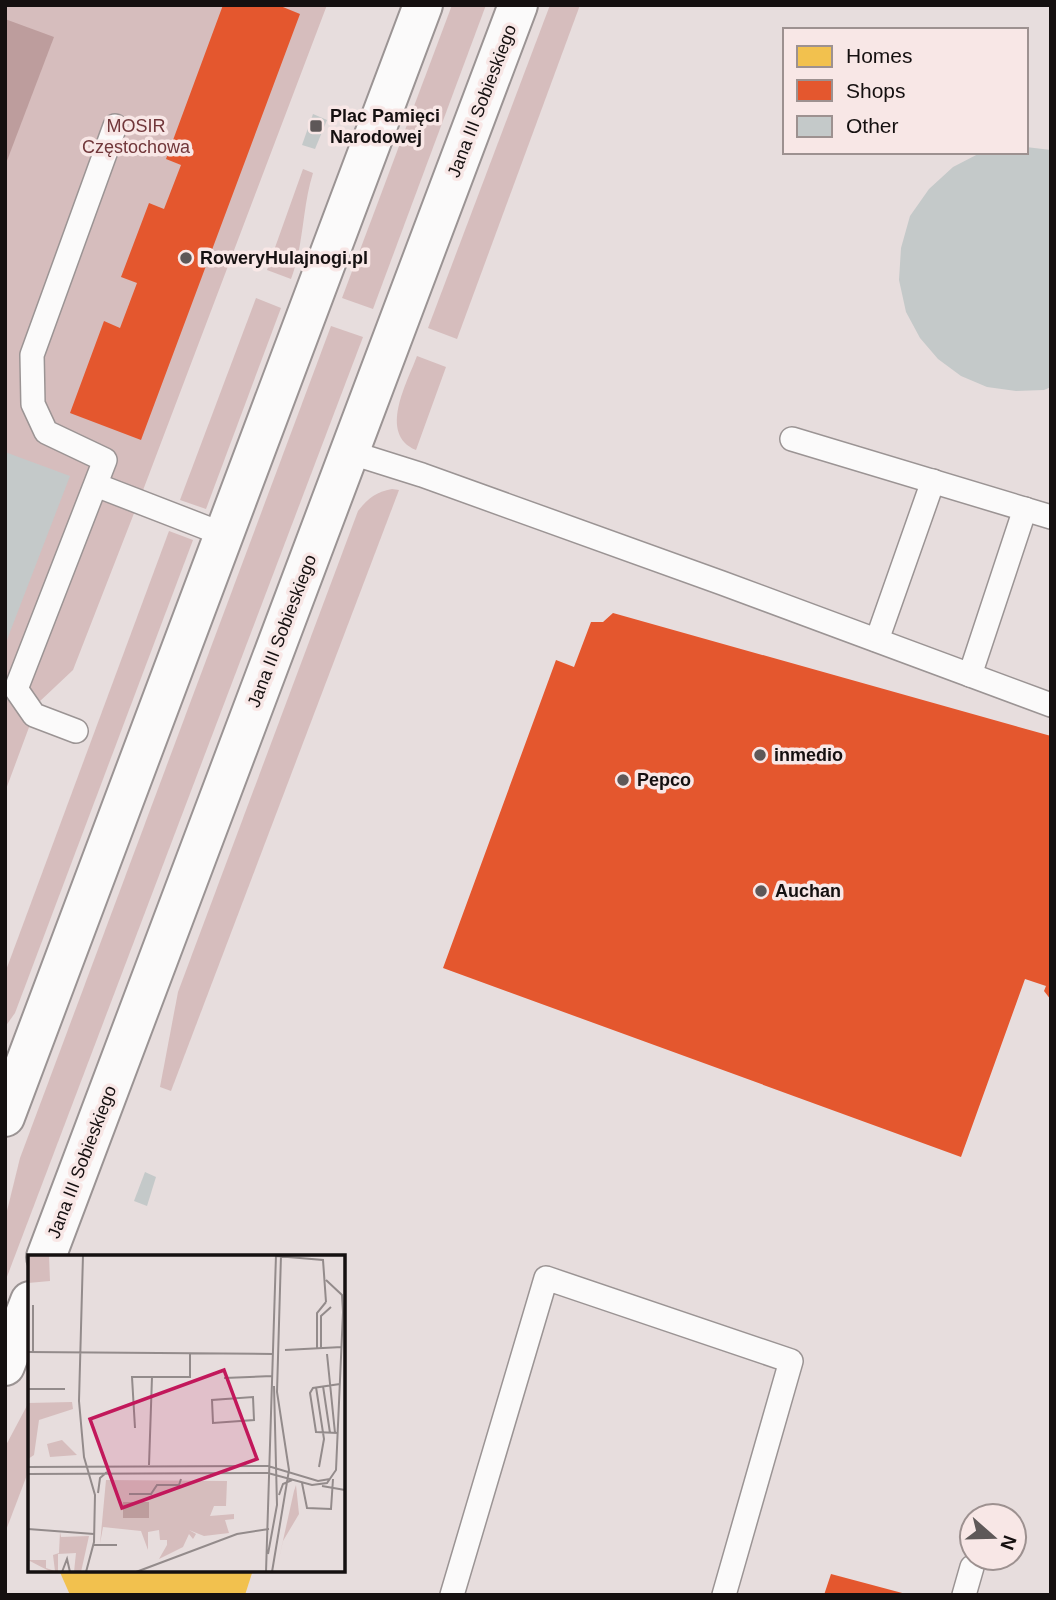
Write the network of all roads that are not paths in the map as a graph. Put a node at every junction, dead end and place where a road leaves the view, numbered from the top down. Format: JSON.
{"nodes":[{"id":1,"x":423,"y":5,"type":"edge"},
{"id":2,"x":518,"y":5,"type":"edge"},
{"id":3,"x":115,"y":126,"type":"dead end"},
{"id":4,"x":792,"y":439,"type":"dead end"},
{"id":5,"x":349,"y":452,"type":"junction"},
{"id":6,"x":933,"y":481,"type":"junction"},
{"id":7,"x":96,"y":485,"type":"junction"},
{"id":8,"x":1025,"y":509,"type":"junction"},
{"id":9,"x":1051,"y":517,"type":"edge"},
{"id":10,"x":225,"y":534,"type":"junction"},
{"id":11,"x":877,"y":640,"type":"junction"},
{"id":12,"x":970,"y":675,"type":"junction"},
{"id":13,"x":1051,"y":705,"type":"edge"},
{"id":14,"x":76,"y":732,"type":"dead end"},
{"id":15,"x":5,"y":1117,"type":"edge"},
{"id":16,"x":47,"y":1255,"type":"edge"},
{"id":17,"x":28,"y":1306,"type":"edge"},
{"id":18,"x":5,"y":1366,"type":"edge"},
{"id":19,"x":971,"y":1572,"type":"edge"},
{"id":20,"x":452,"y":1595,"type":"edge"},
{"id":21,"x":723,"y":1595,"type":"edge"},
{"id":22,"x":964,"y":1595,"type":"edge"}],
"edges":[{"from":1,"to":10,"type":"street"},
{"from":2,"to":5,"type":"street","name":"Jana III Sobieskiego"},
{"from":3,"to":7,"type":"lane"},
{"from":4,"to":6,"type":"lane"},
{"from":5,"to":11,"type":"lane"},
{"from":5,"to":16,"type":"street","name":"Jana III Sobieskiego"},
{"from":6,"to":8,"type":"lane"},
{"from":6,"to":11,"type":"lane"},
{"from":7,"to":10,"type":"lane"},
{"from":7,"to":14,"type":"lane"},
{"from":8,"to":9,"type":"lane"},
{"from":8,"to":12,"type":"lane"},
{"from":10,"to":15,"type":"street"},
{"from":11,"to":12,"type":"lane"},
{"from":12,"to":13,"type":"lane"},
{"from":17,"to":18,"type":"street"},
{"from":19,"to":22,"type":"lane"},
{"from":20,"to":21,"type":"lane"}]}
